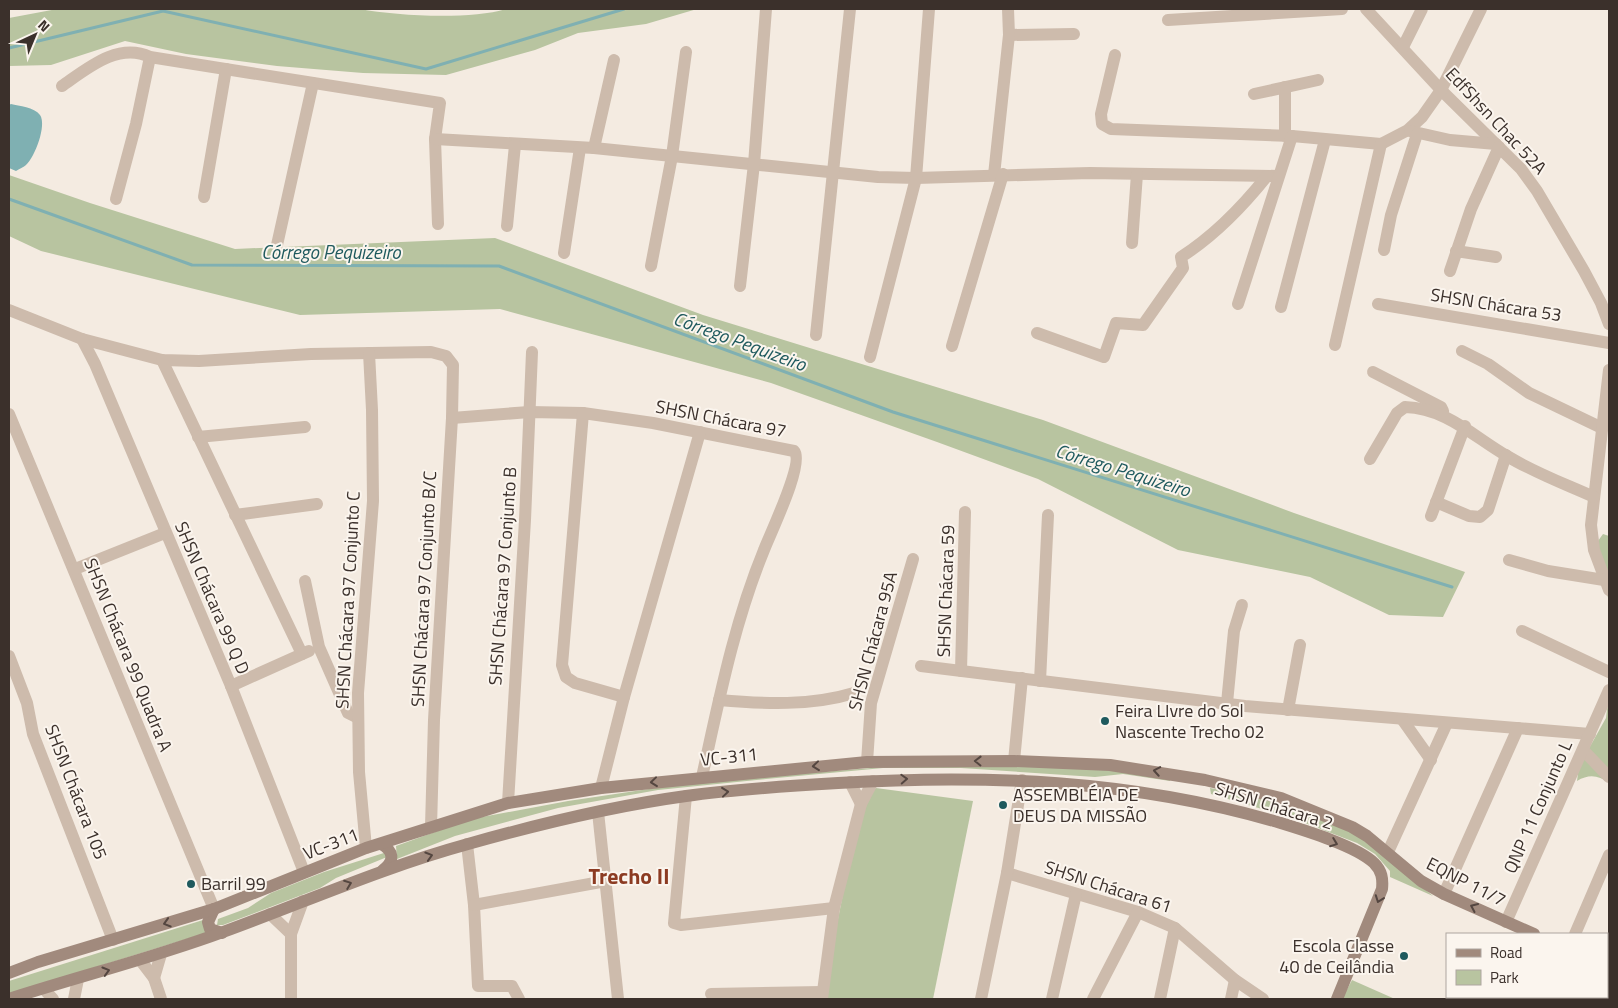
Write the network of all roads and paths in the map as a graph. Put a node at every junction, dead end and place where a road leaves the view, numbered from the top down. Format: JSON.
{"nodes":[{"id":1,"x":766,"y":9,"type":"edge"},
{"id":2,"x":850,"y":9,"type":"edge"},
{"id":3,"x":929,"y":9,"type":"edge"},
{"id":4,"x":1008,"y":9,"type":"edge"},
{"id":5,"x":1342,"y":9,"type":"edge"},
{"id":6,"x":1366,"y":9,"type":"edge"},
{"id":7,"x":1422,"y":9,"type":"edge"},
{"id":8,"x":1481,"y":9,"type":"edge"},
{"id":9,"x":1168,"y":20,"type":"dead end"},
{"id":10,"x":1074,"y":34,"type":"dead end"},
{"id":11,"x":1009,"y":35,"type":"junction"},
{"id":12,"x":1403,"y":47,"type":"junction"},
{"id":13,"x":686,"y":52,"type":"dead end"},
{"id":14,"x":1116,"y":55,"type":"dead end"},
{"id":15,"x":150,"y":57,"type":"junction"},
{"id":16,"x":614,"y":60,"type":"dead end"},
{"id":17,"x":226,"y":69,"type":"junction"},
{"id":18,"x":1318,"y":80,"type":"dead end"},
{"id":19,"x":313,"y":83,"type":"junction"},
{"id":20,"x":62,"y":86,"type":"dead end"},
{"id":21,"x":1285,"y":87,"type":"junction"},
{"id":22,"x":1441,"y":90,"type":"junction"},
{"id":23,"x":1254,"y":94,"type":"dead end"},
{"id":24,"x":1412,"y":132,"type":"junction"},
{"id":25,"x":1289,"y":136,"type":"junction"},
{"id":26,"x":435,"y":139,"type":"junction"},
{"id":27,"x":1325,"y":140,"type":"junction"},
{"id":28,"x":1381,"y":144,"type":"junction"},
{"id":29,"x":515,"y":145,"type":"junction"},
{"id":30,"x":1498,"y":146,"type":"junction"},
{"id":31,"x":580,"y":148,"type":"junction"},
{"id":32,"x":594,"y":148,"type":"junction"},
{"id":33,"x":672,"y":156,"type":"junction"},
{"id":34,"x":754,"y":164,"type":"junction"},
{"id":35,"x":835,"y":172,"type":"junction"},
{"id":36,"x":998,"y":174,"type":"junction"},
{"id":37,"x":1137,"y":174,"type":"junction"},
{"id":38,"x":1272,"y":176,"type":"junction"},
{"id":39,"x":916,"y":178,"type":"junction"},
{"id":40,"x":204,"y":197,"type":"dead end"},
{"id":41,"x":116,"y":199,"type":"dead end"},
{"id":42,"x":438,"y":224,"type":"dead end"},
{"id":43,"x":507,"y":226,"type":"dead end"},
{"id":44,"x":1132,"y":243,"type":"dead end"},
{"id":45,"x":277,"y":245,"type":"dead end"},
{"id":46,"x":1384,"y":250,"type":"dead end"},
{"id":47,"x":1456,"y":252,"type":"junction"},
{"id":48,"x":564,"y":253,"type":"dead end"},
{"id":49,"x":1496,"y":257,"type":"dead end"},
{"id":50,"x":651,"y":266,"type":"dead end"},
{"id":51,"x":1450,"y":271,"type":"dead end"},
{"id":52,"x":740,"y":286,"type":"dead end"},
{"id":53,"x":1238,"y":304,"type":"dead end"},
{"id":54,"x":1378,"y":304,"type":"dead end"},
{"id":55,"x":1282,"y":307,"type":"dead end"},
{"id":56,"x":9,"y":310,"type":"edge"},
{"id":57,"x":1609,"y":324,"type":"edge"},
{"id":58,"x":1037,"y":333,"type":"dead end"},
{"id":59,"x":816,"y":335,"type":"dead end"},
{"id":60,"x":82,"y":339,"type":"junction"},
{"id":61,"x":1609,"y":343,"type":"edge"},
{"id":62,"x":1335,"y":345,"type":"dead end"},
{"id":63,"x":952,"y":346,"type":"dead end"},
{"id":64,"x":1462,"y":351,"type":"dead end"},
{"id":65,"x":532,"y":352,"type":"dead end"},
{"id":66,"x":369,"y":353,"type":"junction"},
{"id":67,"x":870,"y":357,"type":"dead end"},
{"id":68,"x":162,"y":360,"type":"junction"},
{"id":69,"x":1609,"y":370,"type":"edge"},
{"id":70,"x":1372,"y":372,"type":"dead end"},
{"id":71,"x":529,"y":412,"type":"junction"},
{"id":72,"x":583,"y":413,"type":"junction"},
{"id":73,"x":9,"y":414,"type":"edge"},
{"id":74,"x":452,"y":418,"type":"junction"},
{"id":75,"x":1450,"y":419,"type":"junction"},
{"id":76,"x":1465,"y":426,"type":"junction"},
{"id":77,"x":305,"y":427,"type":"dead end"},
{"id":78,"x":1602,"y":428,"type":"junction"},
{"id":79,"x":700,"y":432,"type":"junction"},
{"id":80,"x":198,"y":437,"type":"junction"},
{"id":81,"x":1506,"y":455,"type":"junction"},
{"id":82,"x":1370,"y":459,"type":"dead end"},
{"id":83,"x":1594,"y":497,"type":"junction"},
{"id":84,"x":1436,"y":502,"type":"junction"},
{"id":85,"x":316,"y":504,"type":"dead end"},
{"id":86,"x":965,"y":512,"type":"dead end"},
{"id":87,"x":1048,"y":515,"type":"dead end"},
{"id":88,"x":235,"y":516,"type":"junction"},
{"id":89,"x":1431,"y":516,"type":"dead end"},
{"id":90,"x":165,"y":533,"type":"junction"},
{"id":91,"x":912,"y":559,"type":"dead end"},
{"id":92,"x":1509,"y":560,"type":"dead end"},
{"id":93,"x":75,"y":570,"type":"junction"},
{"id":94,"x":305,"y":581,"type":"dead end"},
{"id":95,"x":1607,"y":585,"type":"edge"},
{"id":96,"x":1242,"y":605,"type":"dead end"},
{"id":97,"x":1522,"y":631,"type":"dead end"},
{"id":98,"x":1300,"y":645,"type":"dead end"},
{"id":99,"x":319,"y":647,"type":"junction"},
{"id":100,"x":302,"y":654,"type":"junction"},
{"id":101,"x":9,"y":656,"type":"edge"},
{"id":102,"x":922,"y":666,"type":"dead end"},
{"id":103,"x":961,"y":670,"type":"junction"},
{"id":104,"x":1609,"y":672,"type":"edge"},
{"id":105,"x":1022,"y":678,"type":"junction"},
{"id":106,"x":1040,"y":681,"type":"junction"},
{"id":107,"x":231,"y":686,"type":"junction"},
{"id":108,"x":1609,"y":690,"type":"edge"},
{"id":109,"x":854,"y":693,"type":"dead end"},
{"id":110,"x":624,"y":697,"type":"junction"},
{"id":111,"x":719,"y":700,"type":"junction"},
{"id":112,"x":1228,"y":703,"type":"junction"},
{"id":113,"x":1288,"y":710,"type":"junction"},
{"id":114,"x":358,"y":718,"type":"junction"},
{"id":115,"x":1402,"y":719,"type":"junction"},
{"id":116,"x":1448,"y":723,"type":"junction"},
{"id":117,"x":1518,"y":728,"type":"junction"},
{"id":118,"x":1590,"y":734,"type":"junction"},
{"id":119,"x":1583,"y":750,"type":"junction"},
{"id":120,"x":1431,"y":760,"type":"junction"},
{"id":121,"x":1014,"y":761,"type":"junction"},
{"id":122,"x":867,"y":762,"type":"junction"},
{"id":123,"x":1176,"y":775,"type":"junction"},
{"id":124,"x":702,"y":777,"type":"junction"},
{"id":125,"x":1609,"y":777,"type":"edge"},
{"id":126,"x":1022,"y":780,"type":"junction"},
{"id":127,"x":1206,"y":780,"type":"junction"},
{"id":128,"x":873,"y":781,"type":"junction"},
{"id":129,"x":850,"y":782,"type":"junction"},
{"id":130,"x":601,"y":788,"type":"junction"},
{"id":131,"x":686,"y":796,"type":"junction"},
{"id":132,"x":1170,"y":796,"type":"junction"},
{"id":133,"x":1200,"y":802,"type":"junction"},
{"id":134,"x":508,"y":803,"type":"junction"},
{"id":135,"x":861,"y":804,"type":"junction"},
{"id":136,"x":598,"y":812,"type":"junction"},
{"id":137,"x":431,"y":827,"type":"junction"},
{"id":138,"x":381,"y":844,"type":"junction"},
{"id":139,"x":467,"y":844,"type":"junction"},
{"id":140,"x":366,"y":848,"type":"junction"},
{"id":141,"x":1388,"y":852,"type":"junction"},
{"id":142,"x":1609,"y":855,"type":"edge"},
{"id":143,"x":383,"y":870,"type":"junction"},
{"id":144,"x":304,"y":872,"type":"junction"},
{"id":145,"x":1007,"y":873,"type":"junction"},
{"id":146,"x":606,"y":881,"type":"junction"},
{"id":147,"x":1076,"y":894,"type":"junction"},
{"id":148,"x":1444,"y":894,"type":"junction"},
{"id":149,"x":308,"y":899,"type":"junction"},
{"id":150,"x":474,"y":905,"type":"junction"},
{"id":151,"x":834,"y":908,"type":"junction"},
{"id":152,"x":214,"y":909,"type":"junction"},
{"id":153,"x":1138,"y":912,"type":"junction"},
{"id":154,"x":270,"y":914,"type":"junction"},
{"id":155,"x":1506,"y":922,"type":"junction"},
{"id":156,"x":1174,"y":928,"type":"junction"},
{"id":157,"x":222,"y":933,"type":"junction"},
{"id":158,"x":1532,"y":933,"type":"edge"},
{"id":159,"x":1575,"y":933,"type":"edge"},
{"id":160,"x":291,"y":934,"type":"junction"},
{"id":161,"x":113,"y":940,"type":"junction"},
{"id":162,"x":161,"y":954,"type":"junction"},
{"id":163,"x":141,"y":961,"type":"junction"},
{"id":164,"x":9,"y":973,"type":"edge"},
{"id":165,"x":154,"y":978,"type":"junction"},
{"id":166,"x":78,"y":979,"type":"junction"},
{"id":167,"x":1235,"y":980,"type":"junction"},
{"id":168,"x":43,"y":988,"type":"junction"},
{"id":169,"x":711,"y":994,"type":"dead end"},
{"id":170,"x":822,"y":996,"type":"edge"},
{"id":171,"x":9,"y":999,"type":"edge"},
{"id":172,"x":53,"y":999,"type":"edge"},
{"id":173,"x":74,"y":999,"type":"edge"},
{"id":174,"x":161,"y":999,"type":"edge"},
{"id":175,"x":291,"y":999,"type":"edge"},
{"id":176,"x":519,"y":999,"type":"edge"},
{"id":177,"x":618,"y":999,"type":"edge"},
{"id":178,"x":981,"y":999,"type":"edge"},
{"id":179,"x":1052,"y":999,"type":"edge"},
{"id":180,"x":1094,"y":999,"type":"edge"},
{"id":181,"x":1160,"y":999,"type":"edge"},
{"id":182,"x":1231,"y":999,"type":"edge"},
{"id":183,"x":1263,"y":999,"type":"edge"},
{"id":184,"x":1337,"y":999,"type":"edge"}],
"edges":[{"from":1,"to":34,"type":"street"},
{"from":2,"to":35,"type":"street"},
{"from":3,"to":39,"type":"street"},
{"from":4,"to":11,"type":"street"},
{"from":5,"to":9,"type":"street"},
{"from":6,"to":12,"type":"street","name":"EdfShsn Chac 52A"},
{"from":7,"to":12,"type":"street"},
{"from":8,"to":22,"type":"street"},
{"from":10,"to":11,"type":"street"},
{"from":11,"to":36,"type":"street"},
{"from":12,"to":22,"type":"street","name":"EdfShsn Chac 52A"},
{"from":13,"to":33,"type":"street"},
{"from":14,"to":25,"type":"street"},
{"from":15,"to":17,"type":"street"},
{"from":15,"to":20,"type":"street"},
{"from":15,"to":41,"type":"street"},
{"from":16,"to":32,"type":"street"},
{"from":17,"to":19,"type":"street"},
{"from":17,"to":40,"type":"street"},
{"from":18,"to":21,"type":"street"},
{"from":19,"to":26,"type":"street"},
{"from":19,"to":45,"type":"street"},
{"from":21,"to":23,"type":"street"},
{"from":21,"to":25,"type":"street"},
{"from":22,"to":24,"type":"street"},
{"from":22,"to":30,"type":"street","name":"EdfShsn Chac 52A"},
{"from":24,"to":28,"type":"street"},
{"from":24,"to":30,"type":"street"},
{"from":24,"to":46,"type":"street"},
{"from":25,"to":27,"type":"street"},
{"from":25,"to":38,"type":"street"},
{"from":26,"to":29,"type":"street"},
{"from":26,"to":42,"type":"street"},
{"from":27,"to":28,"type":"street"},
{"from":27,"to":55,"type":"street"},
{"from":28,"to":62,"type":"street"},
{"from":29,"to":31,"type":"street"},
{"from":29,"to":43,"type":"street"},
{"from":30,"to":47,"type":"street"},
{"from":30,"to":57,"type":"street","name":"EdfShsn Chac 52A"},
{"from":31,"to":32,"type":"street"},
{"from":31,"to":48,"type":"street"},
{"from":32,"to":33,"type":"street"},
{"from":33,"to":34,"type":"street"},
{"from":33,"to":50,"type":"street"},
{"from":34,"to":35,"type":"street"},
{"from":34,"to":52,"type":"street"},
{"from":35,"to":39,"type":"street"},
{"from":35,"to":59,"type":"street"},
{"from":36,"to":37,"type":"street"},
{"from":36,"to":39,"type":"street"},
{"from":36,"to":63,"type":"street"},
{"from":37,"to":38,"type":"street"},
{"from":37,"to":44,"type":"street"},
{"from":38,"to":53,"type":"street"},
{"from":38,"to":58,"type":"street"},
{"from":39,"to":67,"type":"street"},
{"from":47,"to":49,"type":"street"},
{"from":47,"to":51,"type":"street"},
{"from":54,"to":61,"type":"street","name":"SHSN Chácara 53"},
{"from":56,"to":60,"type":"street"},
{"from":60,"to":68,"type":"street"},
{"from":60,"to":90,"type":"street","name":"SHSN Chácara 99 Q D"},
{"from":64,"to":78,"type":"street"},
{"from":65,"to":71,"type":"street","name":"SHSN Chácara 97 Conjunto B"},
{"from":66,"to":68,"type":"street"},
{"from":66,"to":74,"type":"street","name":"SHSN Chácara 97 Conjunto B/C"},
{"from":66,"to":114,"type":"street","name":"SHSN Chácara 97 Conjunto C"},
{"from":68,"to":80,"type":"street"},
{"from":69,"to":78,"type":"street"},
{"from":70,"to":75,"type":"street"},
{"from":71,"to":72,"type":"street","name":"SHSN Chácara 97"},
{"from":71,"to":74,"type":"street","name":"SHSN Chácara 97"},
{"from":71,"to":134,"type":"street","name":"SHSN Chácara 97 Conjunto B"},
{"from":72,"to":79,"type":"street","name":"SHSN Chácara 97"},
{"from":72,"to":110,"type":"street"},
{"from":73,"to":93,"type":"street","name":"SHSN Chácara 99 Quadra A"},
{"from":74,"to":137,"type":"street","name":"SHSN Chácara 97 Conjunto B/C"},
{"from":75,"to":76,"type":"street"},
{"from":75,"to":82,"type":"street"},
{"from":76,"to":81,"type":"street"},
{"from":76,"to":84,"type":"street"},
{"from":77,"to":80,"type":"street"},
{"from":78,"to":83,"type":"street"},
{"from":79,"to":110,"type":"street"},
{"from":79,"to":111,"type":"street","name":"SHSN Chácara 97"},
{"from":80,"to":88,"type":"street"},
{"from":81,"to":83,"type":"street"},
{"from":81,"to":84,"type":"street"},
{"from":83,"to":95,"type":"street"},
{"from":84,"to":89,"type":"street"},
{"from":85,"to":88,"type":"street"},
{"from":86,"to":103,"type":"street","name":"SHSN Chácara 59"},
{"from":87,"to":106,"type":"street"},
{"from":88,"to":100,"type":"street"},
{"from":90,"to":93,"type":"street"},
{"from":90,"to":107,"type":"street","name":"SHSN Chácara 99 Q D"},
{"from":91,"to":122,"type":"street","name":"SHSN Chácara 95A"},
{"from":92,"to":95,"type":"street"},
{"from":93,"to":152,"type":"street","name":"SHSN Chácara 99 Quadra A"},
{"from":94,"to":99,"type":"street"},
{"from":96,"to":112,"type":"street"},
{"from":97,"to":104,"type":"street"},
{"from":98,"to":113,"type":"street"},
{"from":99,"to":100,"type":"street"},
{"from":99,"to":114,"type":"street"},
{"from":100,"to":107,"type":"street"},
{"from":101,"to":161,"type":"street","name":"SHSN Chácara 105"},
{"from":102,"to":103,"type":"street"},
{"from":103,"to":105,"type":"street"},
{"from":105,"to":106,"type":"street"},
{"from":105,"to":121,"type":"street"},
{"from":106,"to":112,"type":"street"},
{"from":107,"to":144,"type":"street","name":"SHSN Chácara 99 Q D"},
{"from":108,"to":118,"type":"street"},
{"from":109,"to":111,"type":"street"},
{"from":110,"to":130,"type":"street"},
{"from":111,"to":124,"type":"street","name":"SHSN Chácara 97"},
{"from":112,"to":113,"type":"street"},
{"from":113,"to":115,"type":"street"},
{"from":114,"to":140,"type":"street","name":"SHSN Chácara 97 Conjunto C"},
{"from":115,"to":116,"type":"street"},
{"from":115,"to":120,"type":"street"},
{"from":116,"to":117,"type":"street"},
{"from":116,"to":120,"type":"street"},
{"from":117,"to":118,"type":"street"},
{"from":117,"to":148,"type":"street"},
{"from":118,"to":119,"type":"street","name":"QNP 11 Conjunto L"},
{"from":119,"to":125,"type":"street"},
{"from":119,"to":155,"type":"street","name":"QNP 11 Conjunto L"},
{"from":120,"to":141,"type":"street"},
{"from":121,"to":122,"type":"main road","name":"VC-311","one_way":true},
{"from":123,"to":121,"type":"main road","name":"VC-311","one_way":true},
{"from":122,"to":124,"type":"main road","name":"VC-311","one_way":true},
{"from":123,"to":127,"type":"main road","name":"VC-311"},
{"from":123,"to":132,"type":"main road"},
{"from":124,"to":130,"type":"main road","name":"VC-311","one_way":true},
{"from":128,"to":126,"type":"main road","name":"SHSN Chácara 2","one_way":true},
{"from":126,"to":132,"type":"main road","name":"SHSN Chácara 2"},
{"from":126,"to":145,"type":"street"},
{"from":127,"to":133,"type":"main road"},
{"from":127,"to":141,"type":"main road","name":"EQNP 11/7"},
{"from":128,"to":129,"type":"main road","name":"SHSN Chácara 2"},
{"from":128,"to":135,"type":"street"},
{"from":131,"to":129,"type":"main road","name":"SHSN Chácara 2","one_way":true},
{"from":129,"to":135,"type":"street"},
{"from":130,"to":134,"type":"main road","name":"VC-311"},
{"from":131,"to":136,"type":"main road","name":"SHSN Chácara 2"},
{"from":131,"to":151,"type":"street"},
{"from":132,"to":133,"type":"main road","name":"SHSN Chácara 2"},
{"from":133,"to":184,"type":"main road","name":"SHSN Chácara 2","one_way":true},
{"from":134,"to":137,"type":"main road","name":"VC-311"},
{"from":135,"to":151,"type":"street"},
{"from":136,"to":139,"type":"main road","name":"SHSN Chácara 2"},
{"from":136,"to":146,"type":"street"},
{"from":137,"to":138,"type":"main road","name":"VC-311"},
{"from":138,"to":140,"type":"main road","name":"VC-311"},
{"from":138,"to":143,"type":"main road"},
{"from":143,"to":139,"type":"main road","name":"SHSN Chácara 2","one_way":true},
{"from":139,"to":150,"type":"street"},
{"from":140,"to":144,"type":"main road","name":"VC-311"},
{"from":141,"to":148,"type":"main road","name":"EQNP 11/7"},
{"from":142,"to":159,"type":"street"},
{"from":149,"to":143,"type":"main road","name":"SHSN Chácara 2","one_way":true},
{"from":144,"to":152,"type":"main road","name":"VC-311"},
{"from":145,"to":147,"type":"street","name":"SHSN Chácara 61"},
{"from":145,"to":178,"type":"street"},
{"from":146,"to":150,"type":"street"},
{"from":146,"to":177,"type":"street"},
{"from":147,"to":153,"type":"street","name":"SHSN Chácara 61"},
{"from":147,"to":179,"type":"street"},
{"from":155,"to":148,"type":"main road","name":"EQNP 11/7","one_way":true},
{"from":149,"to":154,"type":"main road"},
{"from":149,"to":160,"type":"street"},
{"from":150,"to":176,"type":"street"},
{"from":151,"to":170,"type":"street"},
{"from":152,"to":157,"type":"main road"},
{"from":152,"to":161,"type":"main road","one_way":true},
{"from":153,"to":156,"type":"street","name":"SHSN Chácara 61"},
{"from":153,"to":180,"type":"street"},
{"from":154,"to":157,"type":"main road"},
{"from":154,"to":160,"type":"street"},
{"from":155,"to":158,"type":"main road","name":"EQNP 11/7"},
{"from":156,"to":167,"type":"street","name":"SHSN Chácara 61"},
{"from":156,"to":181,"type":"street"},
{"from":157,"to":162,"type":"main road"},
{"from":160,"to":175,"type":"street"},
{"from":161,"to":164,"type":"main road"},
{"from":162,"to":163,"type":"main road"},
{"from":162,"to":165,"type":"street"},
{"from":163,"to":165,"type":"street"},
{"from":166,"to":163,"type":"main road","one_way":true},
{"from":165,"to":174,"type":"street"},
{"from":166,"to":168,"type":"main road"},
{"from":166,"to":173,"type":"street"},
{"from":167,"to":182,"type":"street"},
{"from":167,"to":183,"type":"street","name":"SHSN Chácara 61"},
{"from":168,"to":171,"type":"main road"},
{"from":168,"to":172,"type":"street"},
{"from":169,"to":170,"type":"street"}]}
